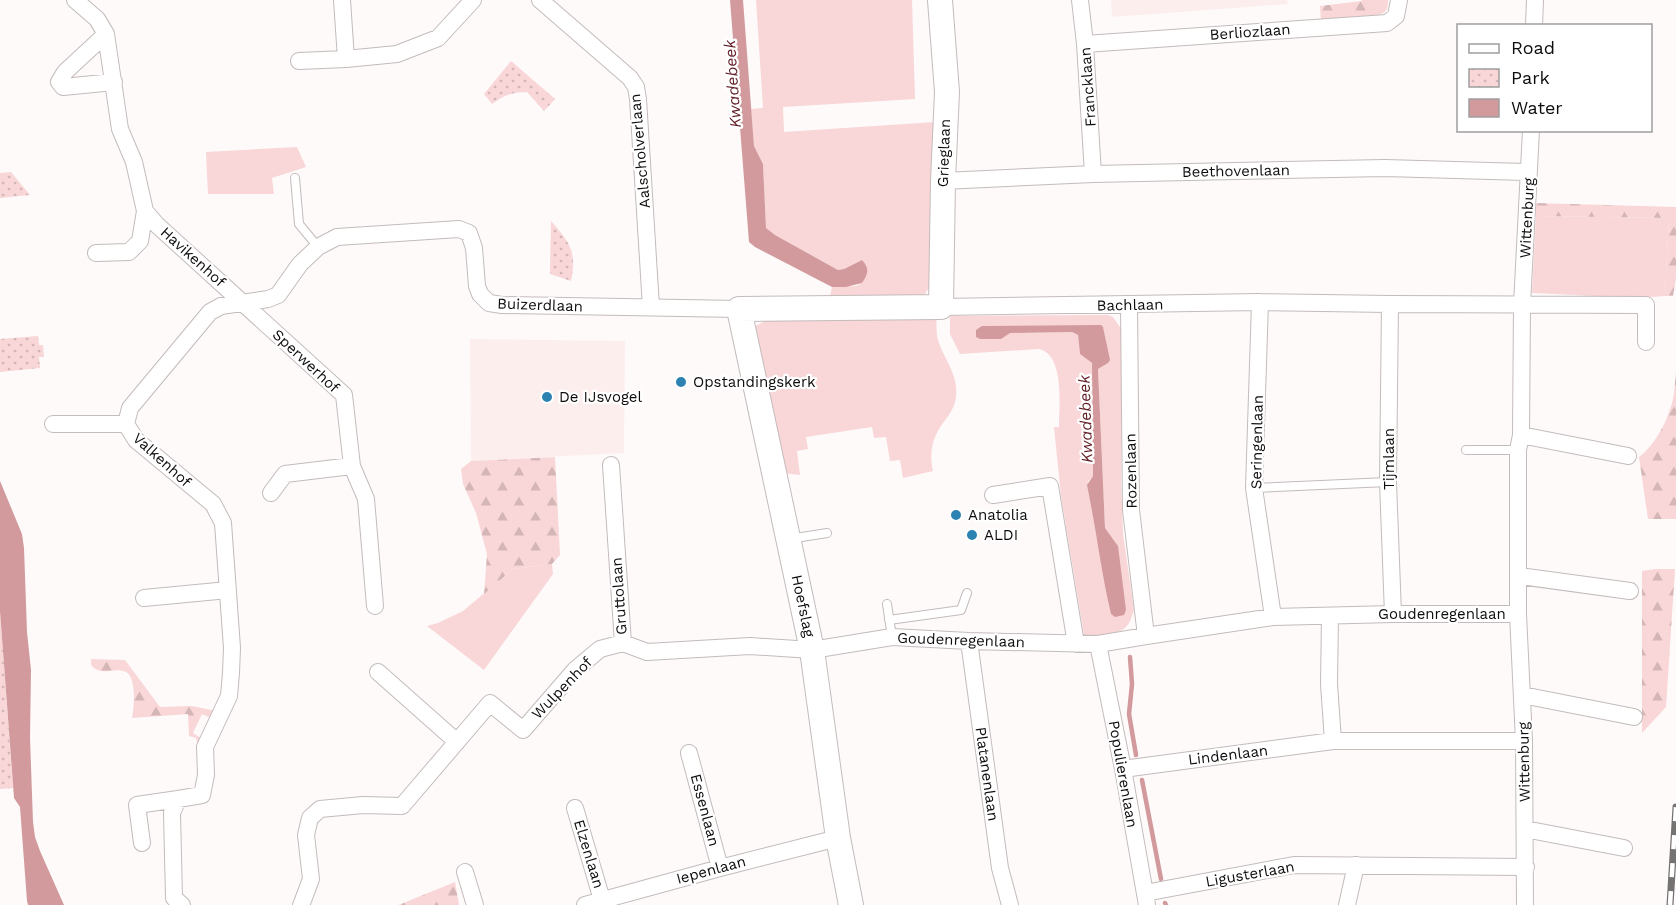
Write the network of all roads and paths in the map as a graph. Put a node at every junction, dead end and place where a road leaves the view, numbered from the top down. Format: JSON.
{"nodes":[{"id":1,"x":75,"y":0,"type":"edge"},
{"id":2,"x":342,"y":0,"type":"edge"},
{"id":3,"x":473,"y":0,"type":"edge"},
{"id":4,"x":940,"y":0,"type":"edge"},
{"id":5,"x":1080,"y":0,"type":"edge"},
{"id":6,"x":1399,"y":0,"type":"edge"},
{"id":7,"x":1535,"y":0,"type":"edge"},
{"id":8,"x":543,"y":1,"type":"edge"},
{"id":9,"x":1534,"y":24,"type":"edge"},
{"id":10,"x":106,"y":34,"type":"junction"},
{"id":11,"x":1085,"y":44,"type":"junction"},
{"id":12,"x":346,"y":59,"type":"junction"},
{"id":13,"x":299,"y":61,"type":"dead end"},
{"id":14,"x":114,"y":82,"type":"junction"},
{"id":15,"x":1530,"y":132,"type":"edge"},
{"id":16,"x":1529,"y":172,"type":"junction"},
{"id":17,"x":1093,"y":174,"type":"junction"},
{"id":18,"x":295,"y":178,"type":"dead end"},
{"id":19,"x":943,"y":181,"type":"junction"},
{"id":20,"x":145,"y":211,"type":"junction"},
{"id":21,"x":318,"y":247,"type":"junction"},
{"id":22,"x":96,"y":253,"type":"dead end"},
{"id":23,"x":243,"y":302,"type":"junction"},
{"id":24,"x":1260,"y":302,"type":"junction"},
{"id":25,"x":1390,"y":304,"type":"junction"},
{"id":26,"x":1129,"y":305,"type":"junction"},
{"id":27,"x":1522,"y":305,"type":"junction"},
{"id":28,"x":651,"y":307,"type":"junction"},
{"id":29,"x":941,"y":307,"type":"junction"},
{"id":30,"x":739,"y":309,"type":"junction"},
{"id":31,"x":1646,"y":342,"type":"dead end"},
{"id":32,"x":53,"y":424,"type":"dead end"},
{"id":33,"x":126,"y":424,"type":"junction"},
{"id":34,"x":1520,"y":443,"type":"junction"},
{"id":35,"x":1466,"y":450,"type":"dead end"},
{"id":36,"x":1628,"y":456,"type":"dead end"},
{"id":37,"x":611,"y":465,"type":"dead end"},
{"id":38,"x":352,"y":466,"type":"junction"},
{"id":39,"x":1388,"y":482,"type":"junction"},
{"id":40,"x":1254,"y":488,"type":"junction"},
{"id":41,"x":271,"y":493,"type":"dead end"},
{"id":42,"x":993,"y":495,"type":"dead end"},
{"id":43,"x":827,"y":533,"type":"dead end"},
{"id":44,"x":789,"y":539,"type":"junction"},
{"id":45,"x":1520,"y":576,"type":"junction"},
{"id":46,"x":228,"y":590,"type":"junction"},
{"id":47,"x":1630,"y":591,"type":"dead end"},
{"id":48,"x":967,"y":593,"type":"dead end"},
{"id":49,"x":144,"y":598,"type":"dead end"},
{"id":50,"x":887,"y":604,"type":"dead end"},
{"id":51,"x":375,"y":606,"type":"dead end"},
{"id":52,"x":1393,"y":614,"type":"junction"},
{"id":53,"x":1518,"y":614,"type":"junction"},
{"id":54,"x":1330,"y":616,"type":"junction"},
{"id":55,"x":1273,"y":617,"type":"junction"},
{"id":56,"x":889,"y":620,"type":"junction"},
{"id":57,"x":1146,"y":636,"type":"junction"},
{"id":58,"x":892,"y":637,"type":"junction"},
{"id":59,"x":969,"y":641,"type":"junction"},
{"id":60,"x":623,"y":643,"type":"junction"},
{"id":61,"x":1076,"y":644,"type":"junction"},
{"id":62,"x":1098,"y":644,"type":"junction"},
{"id":63,"x":812,"y":650,"type":"junction"},
{"id":64,"x":378,"y":672,"type":"dead end"},
{"id":65,"x":1522,"y":695,"type":"junction"},
{"id":66,"x":1634,"y":717,"type":"dead end"},
{"id":67,"x":1333,"y":741,"type":"junction"},
{"id":68,"x":1524,"y":741,"type":"junction"},
{"id":69,"x":457,"y":742,"type":"junction"},
{"id":70,"x":689,"y":753,"type":"dead end"},
{"id":71,"x":1123,"y":769,"type":"junction"},
{"id":72,"x":178,"y":799,"type":"junction"},
{"id":73,"x":575,"y":808,"type":"dead end"},
{"id":74,"x":1525,"y":829,"type":"junction"},
{"id":75,"x":838,"y":838,"type":"junction"},
{"id":76,"x":142,"y":843,"type":"dead end"},
{"id":77,"x":1624,"y":848,"type":"dead end"},
{"id":78,"x":1356,"y":864,"type":"junction"},
{"id":79,"x":720,"y":867,"type":"junction"},
{"id":80,"x":1526,"y":867,"type":"junction"},
{"id":81,"x":465,"y":872,"type":"dead end"},
{"id":82,"x":1146,"y":899,"type":"edge"},
{"id":83,"x":602,"y":900,"type":"junction"},
{"id":84,"x":182,"y":905,"type":"edge"},
{"id":85,"x":301,"y":905,"type":"edge"},
{"id":86,"x":475,"y":905,"type":"edge"},
{"id":87,"x":585,"y":905,"type":"edge"},
{"id":88,"x":852,"y":905,"type":"edge"},
{"id":89,"x":1010,"y":905,"type":"edge"},
{"id":90,"x":1347,"y":905,"type":"edge"},
{"id":91,"x":1525,"y":905,"type":"edge"}],
"edges":[{"from":1,"to":10,"type":"street","name":"Havikenhof"},
{"from":2,"to":12,"type":"street"},
{"from":3,"to":12,"type":"street"},
{"from":4,"to":19,"type":"street","name":"Grieglaan"},
{"from":5,"to":11,"type":"street","name":"Francklaan"},
{"from":6,"to":11,"type":"street","name":"Berliozlaan"},
{"from":7,"to":9,"type":"street"},
{"from":8,"to":28,"type":"street","name":"Aalscholverlaan"},
{"from":10,"to":14,"type":"street","name":"Havikenhof"},
{"from":10,"to":14,"type":"street"},
{"from":11,"to":17,"type":"street","name":"Francklaan"},
{"from":12,"to":13,"type":"street"},
{"from":14,"to":20,"type":"street","name":"Havikenhof"},
{"from":15,"to":16,"type":"street","name":"Wittenburg"},
{"from":16,"to":17,"type":"street","name":"Beethovenlaan"},
{"from":16,"to":27,"type":"street","name":"Wittenburg"},
{"from":17,"to":19,"type":"street","name":"Beethovenlaan"},
{"from":18,"to":21,"type":"lane"},
{"from":19,"to":29,"type":"street","name":"Grieglaan"},
{"from":20,"to":22,"type":"street","name":"Havikenhof"},
{"from":20,"to":23,"type":"street","name":"Havikenhof"},
{"from":21,"to":23,"type":"street","name":"Buizerdlaan"},
{"from":21,"to":28,"type":"street","name":"Buizerdlaan"},
{"from":23,"to":33,"type":"street","name":"Valkenhof"},
{"from":23,"to":38,"type":"street","name":"Sperwerhof"},
{"from":24,"to":25,"type":"street","name":"Bachlaan"},
{"from":24,"to":26,"type":"street","name":"Bachlaan"},
{"from":24,"to":40,"type":"street","name":"Seringenlaan"},
{"from":25,"to":27,"type":"street","name":"Bachlaan"},
{"from":25,"to":39,"type":"street","name":"Tijmlaan"},
{"from":26,"to":29,"type":"street","name":"Bachlaan"},
{"from":26,"to":57,"type":"street","name":"Rozenlaan"},
{"from":27,"to":31,"type":"street"},
{"from":27,"to":34,"type":"street","name":"Wittenburg"},
{"from":28,"to":30,"type":"street","name":"Buizerdlaan"},
{"from":29,"to":30,"type":"street","name":"Bachlaan"},
{"from":30,"to":44,"type":"street","name":"Hoefslag"},
{"from":32,"to":33,"type":"street"},
{"from":33,"to":46,"type":"street","name":"Valkenhof"},
{"from":34,"to":35,"type":"lane"},
{"from":34,"to":36,"type":"street"},
{"from":34,"to":45,"type":"street","name":"Wittenburg"},
{"from":37,"to":60,"type":"street","name":"Gruttolaan"},
{"from":38,"to":41,"type":"street"},
{"from":38,"to":51,"type":"street","name":"Sperwerhof"},
{"from":39,"to":40,"type":"lane"},
{"from":39,"to":52,"type":"street","name":"Tijmlaan"},
{"from":40,"to":55,"type":"street","name":"Seringenlaan"},
{"from":42,"to":61,"type":"street"},
{"from":43,"to":44,"type":"lane"},
{"from":44,"to":63,"type":"street","name":"Hoefslag"},
{"from":45,"to":47,"type":"street"},
{"from":45,"to":53,"type":"street","name":"Wittenburg"},
{"from":46,"to":49,"type":"street"},
{"from":46,"to":72,"type":"street","name":"Valkenhof"},
{"from":48,"to":56,"type":"lane"},
{"from":50,"to":56,"type":"lane"},
{"from":52,"to":53,"type":"street","name":"Goudenregenlaan"},
{"from":52,"to":54,"type":"street","name":"Goudenregenlaan"},
{"from":53,"to":65,"type":"street","name":"Wittenburg"},
{"from":54,"to":55,"type":"street","name":"Goudenregenlaan"},
{"from":54,"to":67,"type":"street"},
{"from":55,"to":57,"type":"street","name":"Goudenregenlaan"},
{"from":56,"to":58,"type":"lane"},
{"from":57,"to":62,"type":"street","name":"Goudenregenlaan"},
{"from":58,"to":59,"type":"street","name":"Goudenregenlaan"},
{"from":58,"to":63,"type":"street","name":"Goudenregenlaan"},
{"from":59,"to":61,"type":"street","name":"Goudenregenlaan"},
{"from":59,"to":89,"type":"street","name":"Platanenlaan"},
{"from":60,"to":63,"type":"street","name":"Gruttolaan"},
{"from":60,"to":69,"type":"street","name":"Wulpenhof"},
{"from":61,"to":62,"type":"street","name":"Goudenregenlaan"},
{"from":62,"to":71,"type":"street","name":"Populierenlaan"},
{"from":63,"to":75,"type":"street","name":"Hoefslag"},
{"from":64,"to":69,"type":"street"},
{"from":65,"to":66,"type":"street"},
{"from":65,"to":68,"type":"street","name":"Wittenburg"},
{"from":67,"to":68,"type":"street","name":"Lindenlaan"},
{"from":67,"to":71,"type":"street","name":"Lindenlaan"},
{"from":68,"to":74,"type":"street","name":"Wittenburg"},
{"from":69,"to":85,"type":"street","name":"Wulpenhof"},
{"from":70,"to":79,"type":"street","name":"Essenlaan"},
{"from":71,"to":82,"type":"street","name":"Populierenlaan"},
{"from":72,"to":76,"type":"street"},
{"from":72,"to":84,"type":"street"},
{"from":73,"to":83,"type":"street","name":"Elzenlaan"},
{"from":74,"to":77,"type":"street"},
{"from":74,"to":80,"type":"street","name":"Wittenburg"},
{"from":75,"to":79,"type":"street","name":"Iepenlaan"},
{"from":75,"to":88,"type":"street","name":"Hoefslag"},
{"from":78,"to":80,"type":"street","name":"Ligusterlaan"},
{"from":78,"to":82,"type":"street","name":"Ligusterlaan"},
{"from":78,"to":90,"type":"street"},
{"from":79,"to":83,"type":"street","name":"Iepenlaan"},
{"from":80,"to":91,"type":"street","name":"Wittenburg"},
{"from":81,"to":86,"type":"street"},
{"from":83,"to":87,"type":"street","name":"Iepenlaan"}]}
